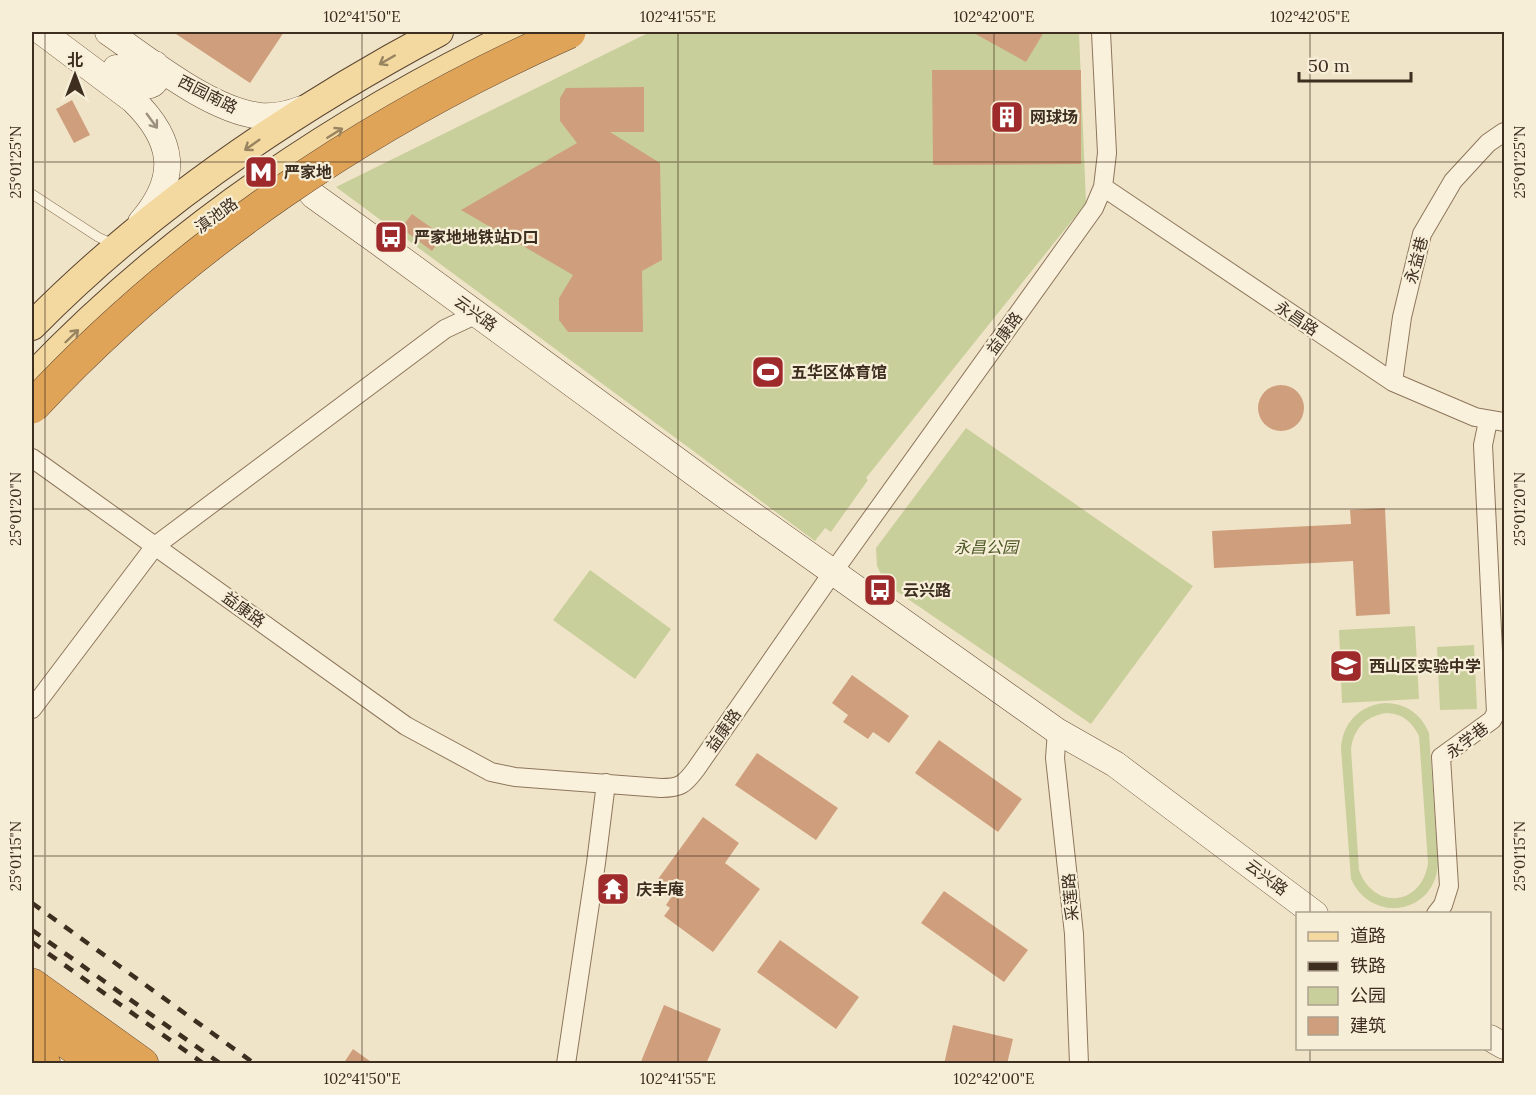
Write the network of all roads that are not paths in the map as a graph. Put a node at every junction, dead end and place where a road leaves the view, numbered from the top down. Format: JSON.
{"nodes":[{"id":1,"x":108,"y":32,"type":"edge"},
{"id":2,"x":439,"y":32,"type":"edge"},
{"id":3,"x":519,"y":32,"type":"edge"},
{"id":4,"x":569,"y":32,"type":"edge"},
{"id":5,"x":1101,"y":32,"type":"edge"},
{"id":6,"x":46,"y":34,"type":"edge"},
{"id":7,"x":155,"y":64,"type":"junction"},
{"id":8,"x":318,"y":101,"type":"junction"},
{"id":9,"x":1504,"y":132,"type":"edge"},
{"id":10,"x":286,"y":165,"type":"junction"},
{"id":11,"x":1103,"y":187,"type":"junction"},
{"id":12,"x":32,"y":194,"type":"edge"},
{"id":13,"x":117,"y":246,"type":"junction"},
{"id":14,"x":477,"y":314,"type":"junction"},
{"id":15,"x":32,"y":326,"type":"edge"},
{"id":16,"x":32,"y":377,"type":"edge"},
{"id":17,"x":1393,"y":382,"type":"junction"},
{"id":18,"x":32,"y":407,"type":"edge"},
{"id":19,"x":1496,"y":422,"type":"edge"},
{"id":20,"x":32,"y":458,"type":"edge"},
{"id":21,"x":155,"y":546,"type":"junction"},
{"id":22,"x":833,"y":572,"type":"junction"},
{"id":23,"x":32,"y":709,"type":"edge"},
{"id":24,"x":1500,"y":717,"type":"edge"},
{"id":25,"x":1057,"y":731,"type":"junction"},
{"id":26,"x":606,"y":783,"type":"junction"},
{"id":27,"x":1313,"y":912,"type":"edge"},
{"id":28,"x":1438,"y":912,"type":"edge"},
{"id":29,"x":32,"y":987,"type":"edge"},
{"id":30,"x":32,"y":1017,"type":"edge"},
{"id":31,"x":32,"y":1022,"type":"edge"},
{"id":32,"x":32,"y":1049,"type":"edge"},
{"id":33,"x":32,"y":1057,"type":"edge"},
{"id":34,"x":44,"y":1064,"type":"edge"},
{"id":35,"x":52,"y":1064,"type":"edge"},
{"id":36,"x":91,"y":1064,"type":"edge"},
{"id":37,"x":98,"y":1064,"type":"edge"},
{"id":38,"x":136,"y":1064,"type":"edge"},
{"id":39,"x":142,"y":1064,"type":"edge"},
{"id":40,"x":566,"y":1064,"type":"edge"},
{"id":41,"x":1079,"y":1064,"type":"edge"}],
"edges":[{"from":1,"to":7,"type":"street","name":"西园南路"},
{"from":2,"to":8,"type":"main road","one_way":true},
{"from":10,"to":3,"type":"main road","name":"滇池路","one_way":true},
{"from":4,"to":18,"type":"highway","bridge":true},
{"from":5,"to":11,"type":"street","name":"益康路"},
{"from":6,"to":7,"type":"street"},
{"from":6,"to":13,"type":"street","one_way":true},
{"from":7,"to":8,"type":"street","name":"西园南路"},
{"from":8,"to":13,"type":"main road","one_way":true},
{"from":9,"to":17,"type":"street","name":"永益巷"},
{"from":10,"to":14,"type":"street","name":"云兴路"},
{"from":16,"to":10,"type":"main road","name":"滇池路","one_way":true},
{"from":11,"to":17,"type":"street","name":"永昌路"},
{"from":11,"to":22,"type":"street","name":"益康路"},
{"from":12,"to":13,"type":"lane"},
{"from":13,"to":15,"type":"main road"},
{"from":14,"to":21,"type":"street"},
{"from":14,"to":22,"type":"street","name":"云兴路"},
{"from":17,"to":19,"type":"street","name":"永昌路"},
{"from":19,"to":24,"type":"street","name":"永学巷"},
{"from":20,"to":21,"type":"street","name":"益康路"},
{"from":21,"to":23,"type":"street"},
{"from":21,"to":26,"type":"street","name":"益康路"},
{"from":22,"to":25,"type":"street","name":"云兴路"},
{"from":22,"to":26,"type":"street","name":"益康路"},
{"from":24,"to":28,"type":"street","name":"永学巷"},
{"from":25,"to":27,"type":"street","name":"云兴路"},
{"from":25,"to":41,"type":"street","name":"采莲路"},
{"from":26,"to":40,"type":"street"},
{"from":29,"to":38,"type":"street"},
{"from":29,"to":39,"type":"highway"},
{"from":30,"to":37,"type":"highway"},
{"from":31,"to":36,"type":"main road"},
{"from":32,"to":35,"type":"main road"},
{"from":33,"to":34,"type":"highway"}]}
